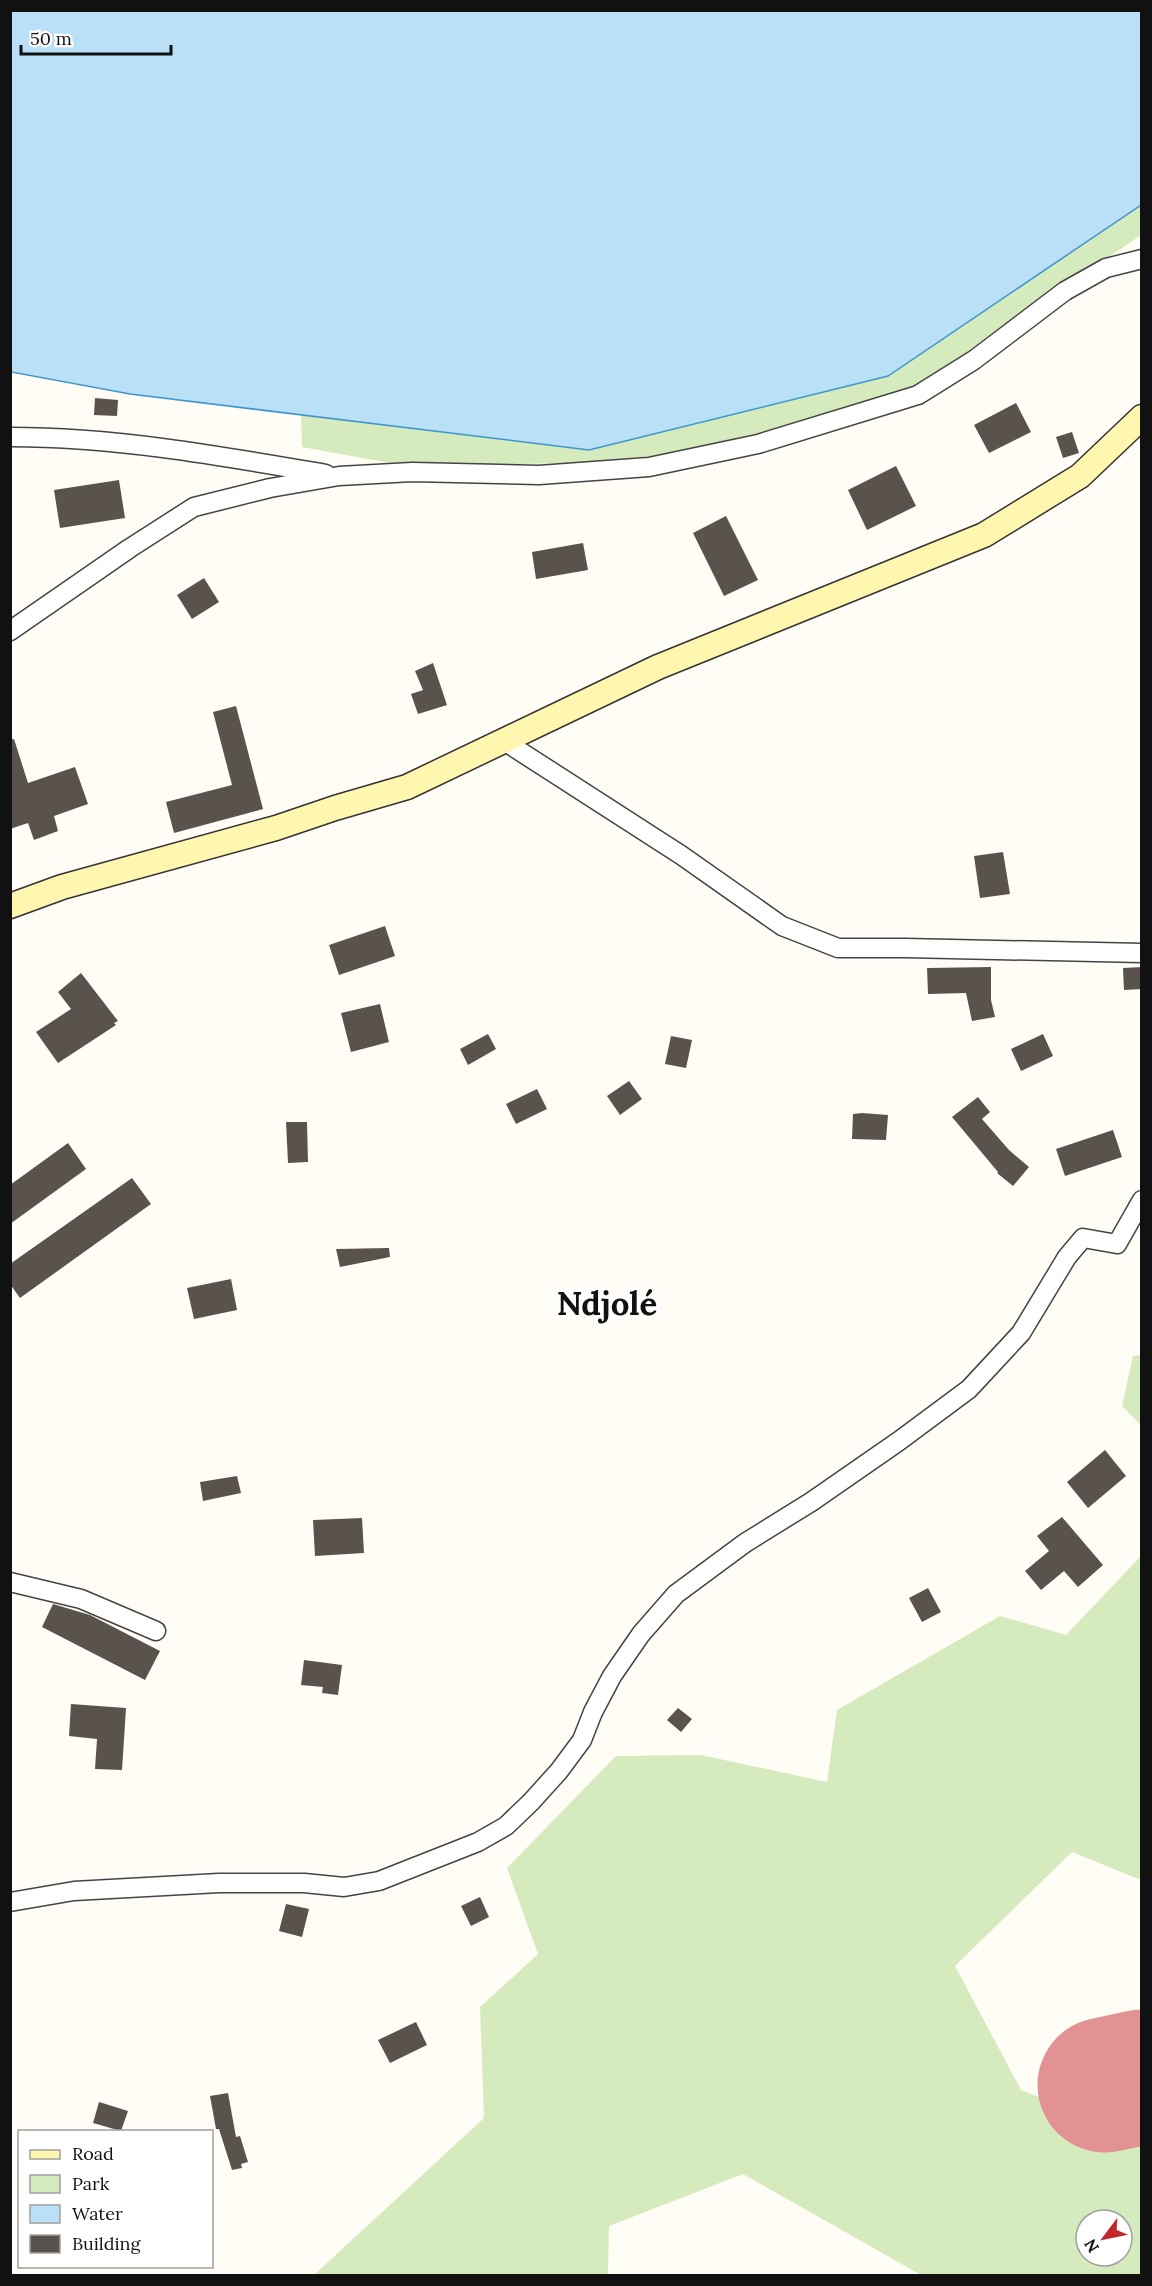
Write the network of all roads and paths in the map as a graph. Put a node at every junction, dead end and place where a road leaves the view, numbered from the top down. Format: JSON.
{"nodes":[{"id":1,"x":1142,"y":259,"type":"edge"},
{"id":2,"x":1142,"y":417,"type":"edge"},
{"id":3,"x":10,"y":437,"type":"edge"},
{"id":4,"x":339,"y":476,"type":"junction"},
{"id":5,"x":10,"y":631,"type":"edge"},
{"id":6,"x":504,"y":741,"type":"junction"},
{"id":7,"x":10,"y":906,"type":"edge"},
{"id":8,"x":1142,"y":953,"type":"edge"},
{"id":9,"x":1142,"y":1200,"type":"edge"},
{"id":10,"x":10,"y":1582,"type":"edge"},
{"id":11,"x":156,"y":1631,"type":"dead end"},
{"id":12,"x":10,"y":1902,"type":"edge"}],
"edges":[{"from":1,"to":4,"type":"street"},
{"from":2,"to":6,"type":"street"},
{"from":3,"to":4,"type":"street"},
{"from":4,"to":5,"type":"street"},
{"from":6,"to":7,"type":"street"},
{"from":6,"to":8,"type":"street"},
{"from":9,"to":12,"type":"street"},
{"from":10,"to":11,"type":"street"}]}
